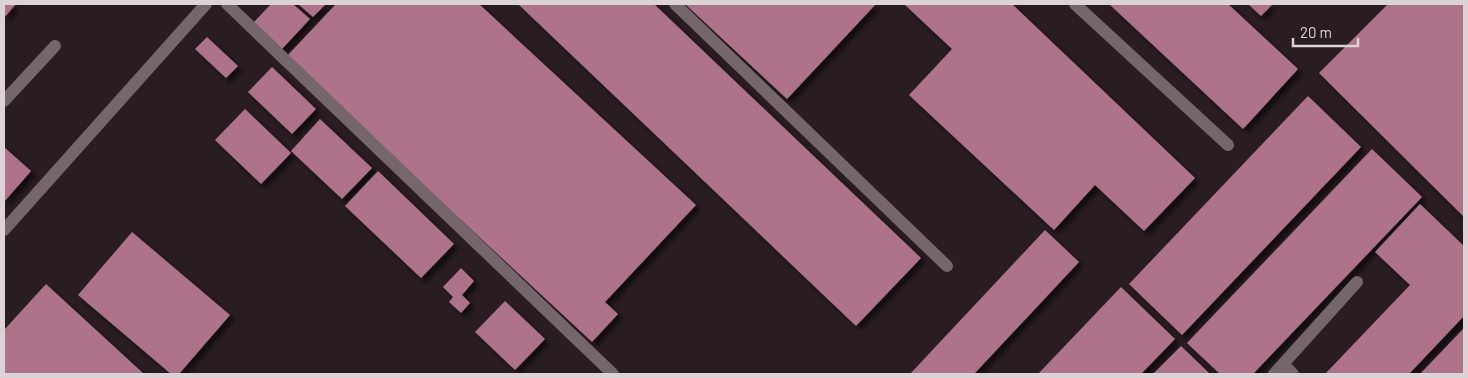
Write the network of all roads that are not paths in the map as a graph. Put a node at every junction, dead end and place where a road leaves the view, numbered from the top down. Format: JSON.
{"nodes":[{"id":1,"x":206,"y":4,"type":"edge"},
{"id":2,"x":227,"y":4,"type":"edge"},
{"id":3,"x":675,"y":4,"type":"edge"},
{"id":4,"x":1075,"y":4,"type":"edge"},
{"id":5,"x":55,"y":46,"type":"dead end"},
{"id":6,"x":4,"y":101,"type":"edge"},
{"id":7,"x":1228,"y":146,"type":"dead end"},
{"id":8,"x":4,"y":230,"type":"edge"},
{"id":9,"x":947,"y":266,"type":"dead end"},
{"id":10,"x":1357,"y":282,"type":"dead end"},
{"id":11,"x":1284,"y":365,"type":"junction"},
{"id":12,"x":613,"y":374,"type":"edge"},
{"id":13,"x":1274,"y":374,"type":"edge"},
{"id":14,"x":1293,"y":374,"type":"edge"}],
"edges":[{"from":1,"to":8,"type":"street"},
{"from":2,"to":12,"type":"street"},
{"from":3,"to":9,"type":"street"},
{"from":4,"to":7,"type":"street"},
{"from":5,"to":6,"type":"street"},
{"from":10,"to":11,"type":"street"},
{"from":11,"to":13,"type":"street"},
{"from":11,"to":14,"type":"street"}]}
